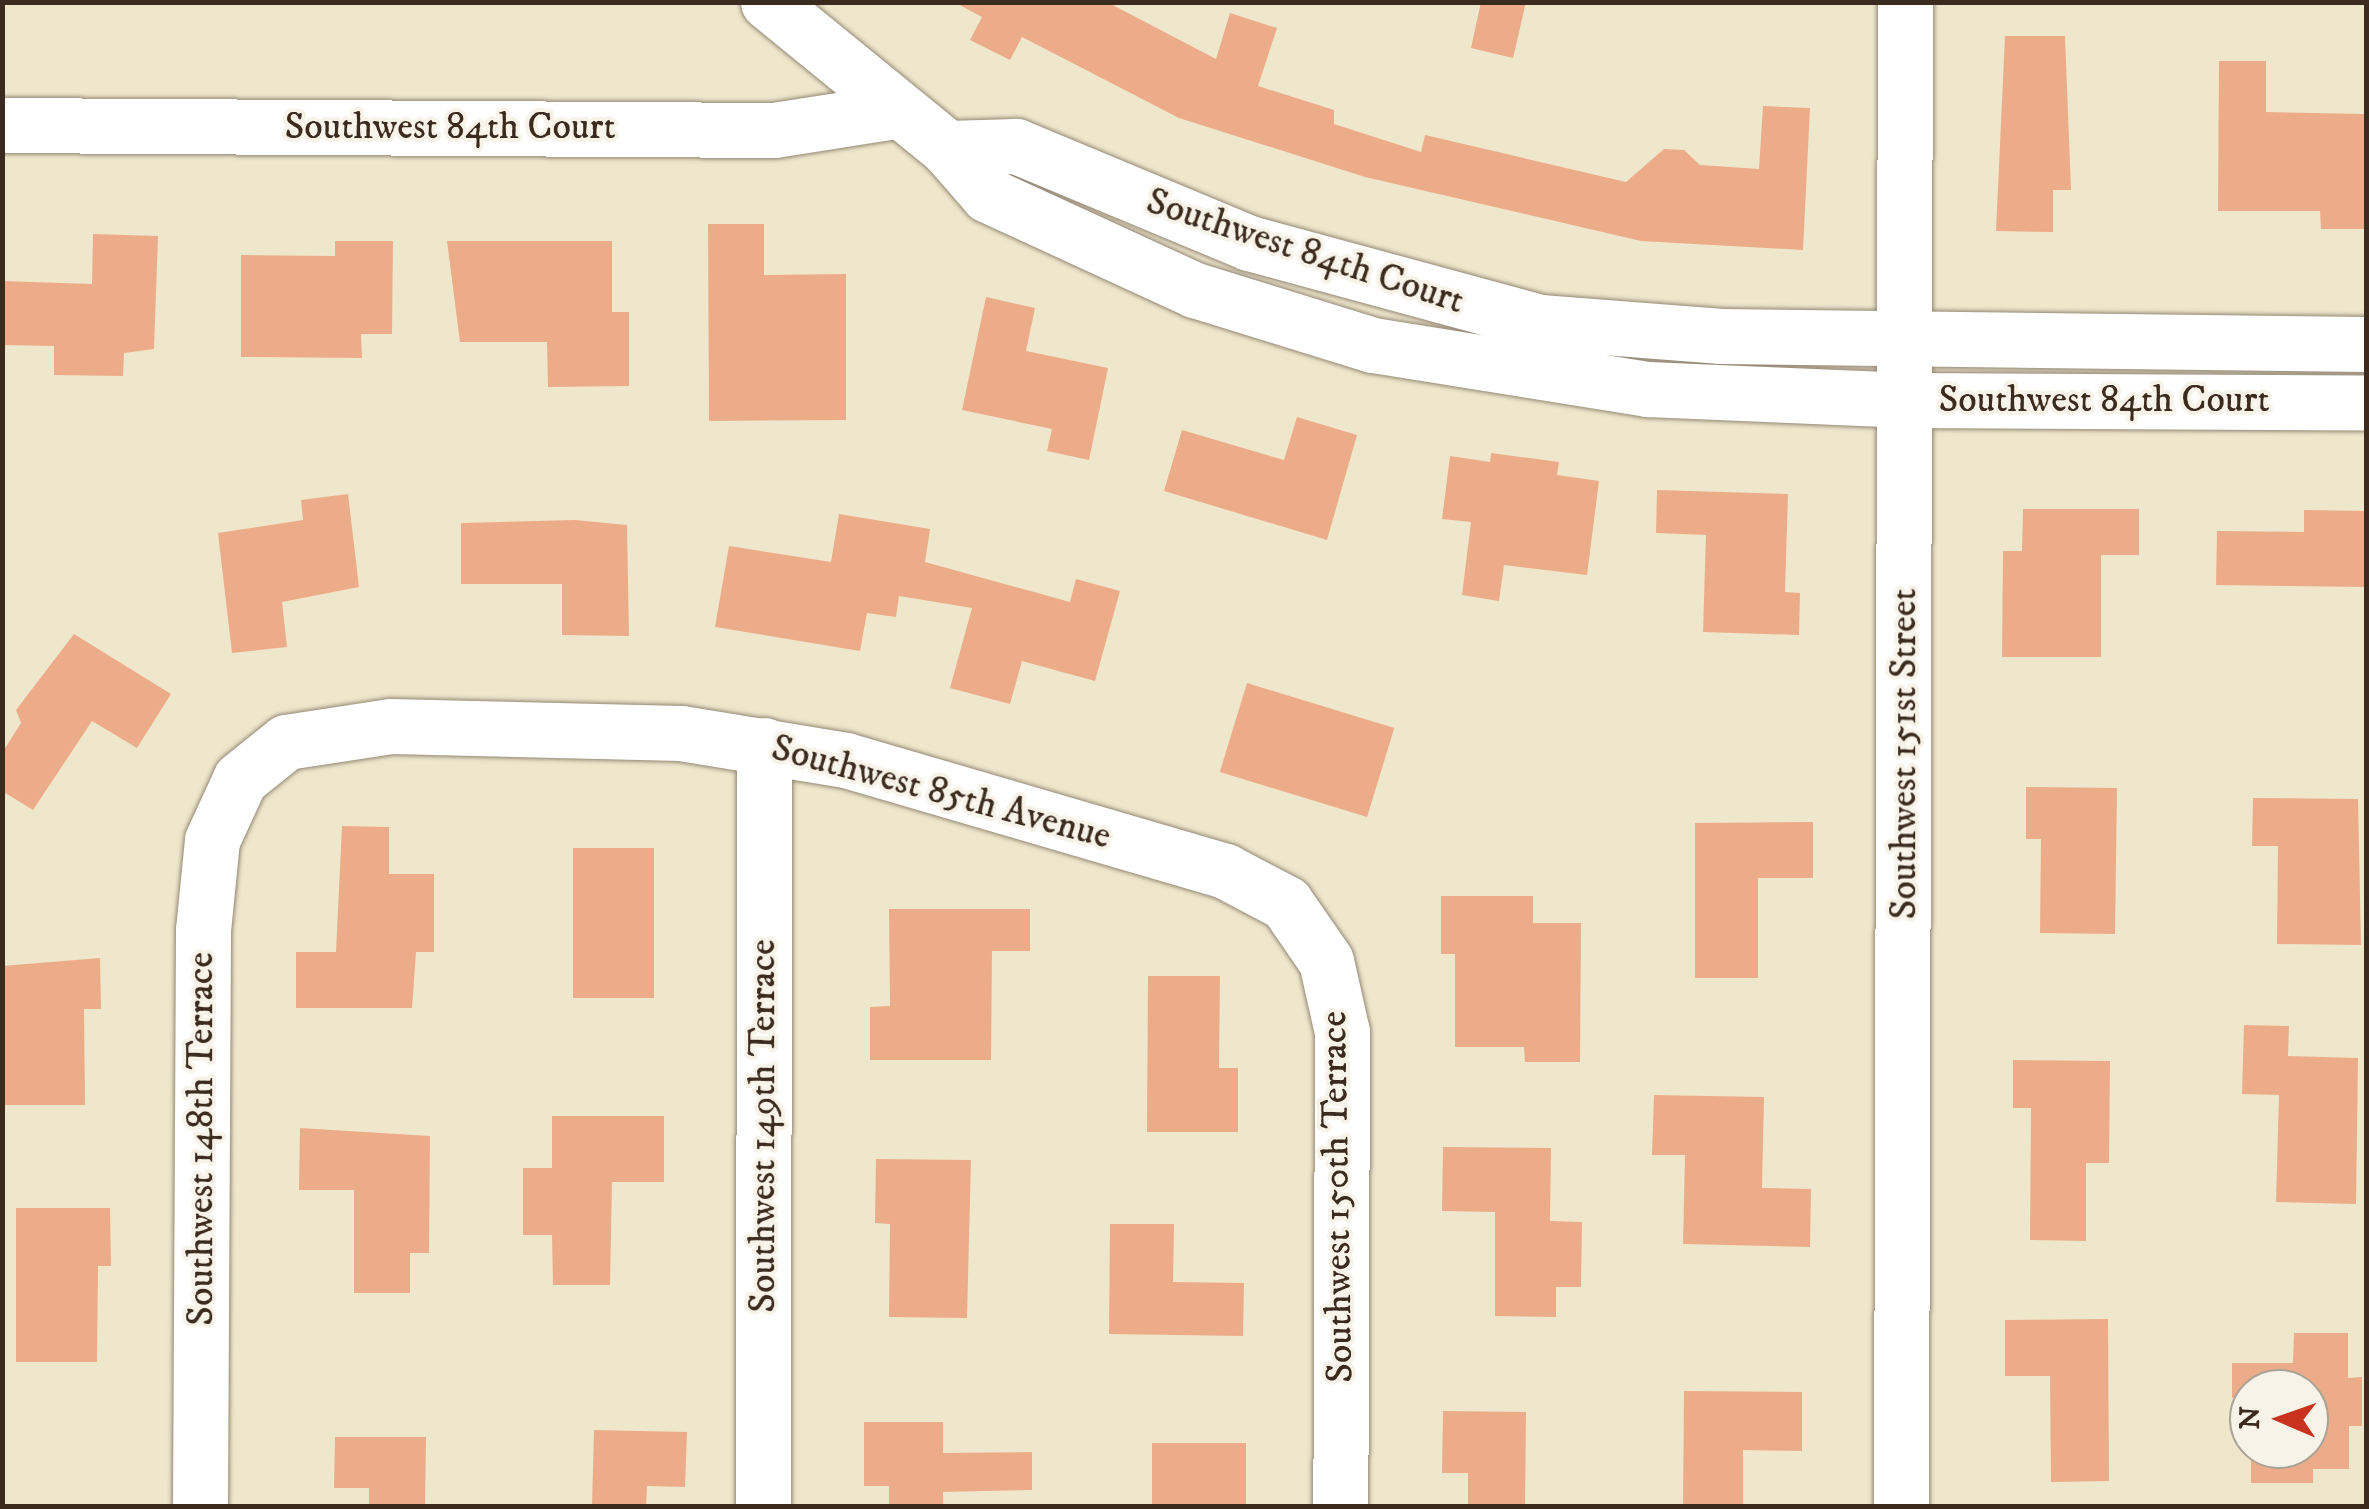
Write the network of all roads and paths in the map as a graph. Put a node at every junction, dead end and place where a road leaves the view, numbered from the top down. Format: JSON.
{"nodes":[{"id":1,"x":768,"y":2,"type":"edge"},
{"id":2,"x":1906,"y":2,"type":"edge"},
{"id":3,"x":895,"y":111,"type":"junction"},
{"id":4,"x":2,"y":125,"type":"edge"},
{"id":5,"x":947,"y":148,"type":"junction"},
{"id":6,"x":1905,"y":337,"type":"junction"},
{"id":7,"x":2366,"y":344,"type":"edge"},
{"id":8,"x":1908,"y":400,"type":"junction"},
{"id":9,"x":2366,"y":402,"type":"edge"},
{"id":10,"x":764,"y":745,"type":"junction"},
{"id":11,"x":240,"y":779,"type":"joint"},
{"id":12,"x":1286,"y":903,"type":"joint"},
{"id":13,"x":200,"y":1506,"type":"edge"},
{"id":14,"x":763,"y":1506,"type":"edge"},
{"id":15,"x":1340,"y":1506,"type":"edge"},
{"id":16,"x":1900,"y":1506,"type":"edge"}],
"edges":[{"from":1,"to":3,"type":"street"},
{"from":2,"to":6,"type":"street","name":"Southwest 151st Street"},
{"from":3,"to":4,"type":"street","name":"Southwest 84th Court"},
{"from":3,"to":5,"type":"street"},
{"from":5,"to":6,"type":"street","name":"Southwest 84th Court"},
{"from":5,"to":8,"type":"street","name":"Southwest 84th Court"},
{"from":6,"to":7,"type":"street","name":"Southwest 84th Court"},
{"from":6,"to":8,"type":"street","name":"Southwest 151st Street"},
{"from":8,"to":9,"type":"street","name":"Southwest 84th Court"},
{"from":8,"to":16,"type":"street","name":"Southwest 151st Street"},
{"from":10,"to":11,"type":"street","name":"Southwest 85th Avenue"},
{"from":10,"to":12,"type":"street","name":"Southwest 85th Avenue"},
{"from":10,"to":14,"type":"street","name":"Southwest 149th Terrace"},
{"from":11,"to":13,"type":"street","name":"Southwest 148th Terrace"},
{"from":12,"to":15,"type":"street","name":"Southwest 150th Terrace"}]}
